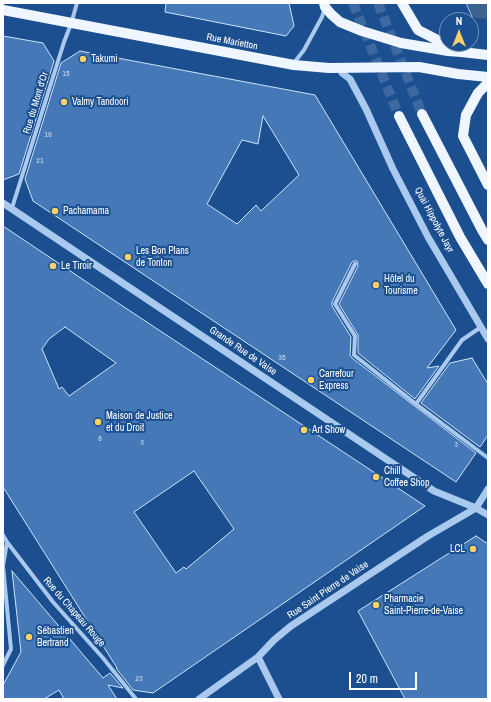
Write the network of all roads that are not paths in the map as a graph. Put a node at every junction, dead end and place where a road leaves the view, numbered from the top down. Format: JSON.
{"nodes":[{"id":1,"x":77,"y":3,"type":"edge"},
{"id":2,"x":402,"y":3,"type":"edge"},
{"id":3,"x":324,"y":5,"type":"edge"},
{"id":4,"x":3,"y":10,"type":"edge"},
{"id":5,"x":72,"y":24,"type":"junction"},
{"id":6,"x":439,"y":43,"type":"edge"},
{"id":7,"x":439,"y":47,"type":"edge"},
{"id":8,"x":461,"y":52,"type":"edge"},
{"id":9,"x":488,"y":55,"type":"edge"},
{"id":10,"x":292,"y":65,"type":"junction"},
{"id":11,"x":342,"y":68,"type":"junction"},
{"id":12,"x":488,"y":77,"type":"edge"},
{"id":13,"x":488,"y":83,"type":"edge"},
{"id":14,"x":422,"y":114,"type":"tunnel mouth"},
{"id":15,"x":399,"y":116,"type":"tunnel mouth"},
{"id":16,"x":488,"y":185,"type":"edge"},
{"id":17,"x":3,"y":203,"type":"edge"},
{"id":18,"x":12,"y":208,"type":"junction"},
{"id":19,"x":488,"y":240,"type":"edge"},
{"id":20,"x":354,"y":264,"type":"dead end"},
{"id":21,"x":488,"y":284,"type":"edge"},
{"id":22,"x":481,"y":327,"type":"junction"},
{"id":23,"x":488,"y":339,"type":"edge"},
{"id":24,"x":416,"y":404,"type":"junction"},
{"id":25,"x":488,"y":458,"type":"edge"},
{"id":26,"x":488,"y":489,"type":"edge"},
{"id":27,"x":476,"y":508,"type":"junction"},
{"id":28,"x":488,"y":516,"type":"edge"},
{"id":29,"x":3,"y":535,"type":"edge"},
{"id":30,"x":5,"y":543,"type":"edge"},
{"id":31,"x":258,"y":657,"type":"junction"},
{"id":32,"x":3,"y":665,"type":"edge"},
{"id":33,"x":136,"y":699,"type":"edge"},
{"id":34,"x":199,"y":699,"type":"edge"},
{"id":35,"x":279,"y":699,"type":"edge"}],
"edges":[{"from":1,"to":5,"type":"street","name":"Rue du Mont d'Or"},
{"from":2,"to":6,"type":"main road"},
{"from":3,"to":7,"type":"main road"},
{"from":3,"to":10,"type":"street"},
{"from":4,"to":5,"type":"main road","name":"Rue Marietton"},
{"from":5,"to":10,"type":"main road","name":"Rue Marietton"},
{"from":5,"to":18,"type":"street","name":"Rue du Mont d'Or"},
{"from":8,"to":9,"type":"main road"},
{"from":10,"to":11,"type":"main road","name":"Rue Marietton"},
{"from":11,"to":12,"type":"main road","name":"Rue Marietton"},
{"from":11,"to":22,"type":"street","name":"Quai Hippolyte Jayr"},
{"from":13,"to":16,"type":"main road"},
{"from":14,"to":19,"type":"main road"},
{"from":15,"to":21,"type":"main road","name":"Quai Hippolyte Jayr"},
{"from":17,"to":18,"type":"street","name":"Grande Rue de Vaise"},
{"from":18,"to":27,"type":"street","name":"Grande Rue de Vaise"},
{"from":20,"to":24,"type":"street"},
{"from":22,"to":23,"type":"street","name":"Quai Hippolyte Jayr"},
{"from":22,"to":24,"type":"street"},
{"from":24,"to":25,"type":"street"},
{"from":26,"to":27,"type":"street"},
{"from":27,"to":28,"type":"street","name":"Grande Rue de Vaise"},
{"from":27,"to":31,"type":"street","name":"Rue Saint Pierre de Vaise"},
{"from":29,"to":30,"type":"street","name":"Rue du Chapeau Rouge"},
{"from":30,"to":32,"type":"street"},
{"from":30,"to":33,"type":"street","name":"Rue du Chapeau Rouge"},
{"from":31,"to":34,"type":"street","name":"Rue Saint Pierre de Vaise"},
{"from":31,"to":35,"type":"street"}]}
